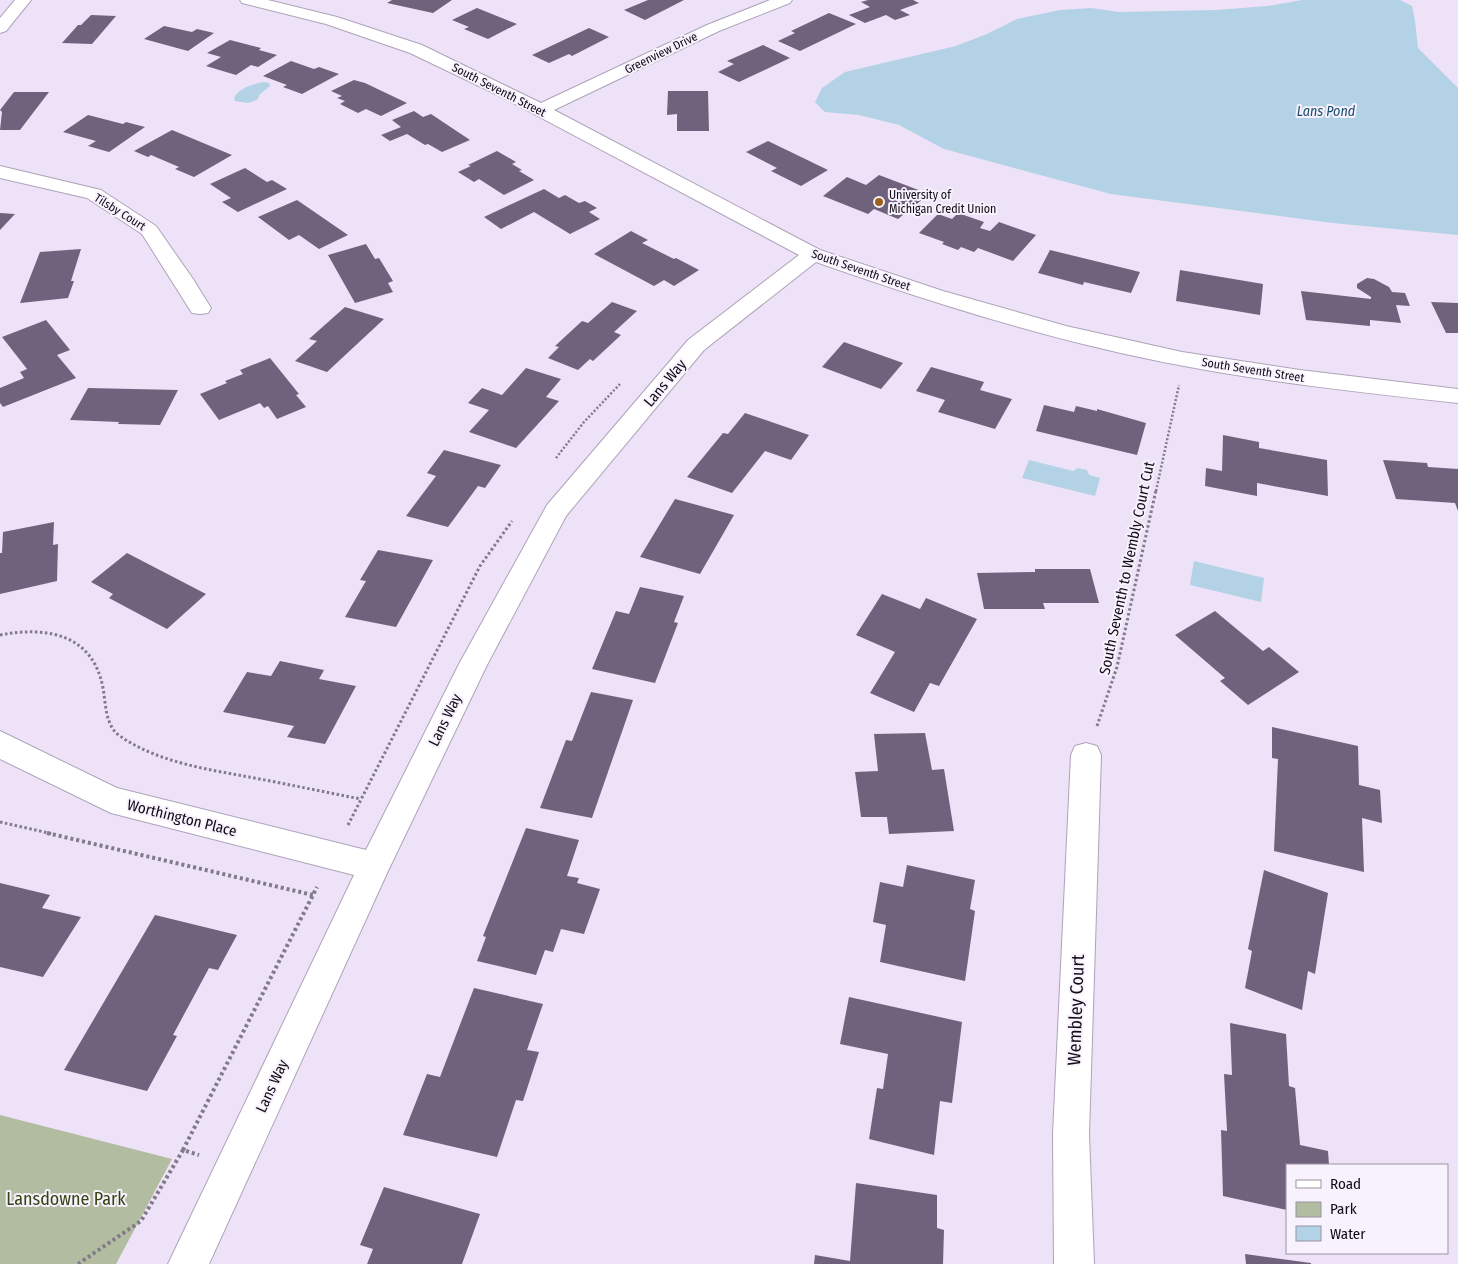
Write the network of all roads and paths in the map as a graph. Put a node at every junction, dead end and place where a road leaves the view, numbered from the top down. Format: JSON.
{"nodes":[{"id":1,"x":23,"y":0,"type":"edge"},
{"id":2,"x":248,"y":0,"type":"edge"},
{"id":3,"x":784,"y":0,"type":"edge"},
{"id":4,"x":0,"y":28,"type":"edge"},
{"id":5,"x":541,"y":110,"type":"junction"},
{"id":6,"x":0,"y":172,"type":"edge"},
{"id":7,"x":813,"y":254,"type":"junction"},
{"id":8,"x":200,"y":308,"type":"dead end"},
{"id":9,"x":1180,"y":382,"type":"dead end"},
{"id":10,"x":1458,"y":396,"type":"edge"},
{"id":11,"x":0,"y":635,"type":"edge"},
{"id":12,"x":0,"y":743,"type":"edge"},
{"id":13,"x":1086,"y":756,"type":"joint"},
{"id":14,"x":361,"y":799,"type":"dead end"},
{"id":15,"x":0,"y":822,"type":"edge"},
{"id":16,"x":374,"y":866,"type":"junction"},
{"id":17,"x":313,"y":895,"type":"dead end"},
{"id":18,"x":235,"y":1166,"type":"junction"},
{"id":19,"x":78,"y":1264,"type":"edge"},
{"id":20,"x":188,"y":1264,"type":"edge"},
{"id":21,"x":1074,"y":1264,"type":"edge"}],
"edges":[{"from":1,"to":4,"type":"street"},
{"from":2,"to":5,"type":"street","name":"South Seventh Street"},
{"from":3,"to":5,"type":"street","name":"Greenview Drive"},
{"from":5,"to":7,"type":"street","name":"South Seventh Street"},
{"from":6,"to":8,"type":"street","name":"Tilsby Court"},
{"from":7,"to":10,"type":"street","name":"South Seventh Street"},
{"from":7,"to":16,"type":"street","name":"Lans Way"},
{"from":9,"to":13,"type":"path","name":"South Seventh to Wembly Court Cut"},
{"from":11,"to":14,"type":"path"},
{"from":12,"to":16,"type":"street","name":"Worthington Place"},
{"from":13,"to":21,"type":"street","name":"Wembley Court"},
{"from":15,"to":17,"type":"path"},
{"from":16,"to":18,"type":"street","name":"Lans Way"},
{"from":18,"to":19,"type":"path"},
{"from":18,"to":20,"type":"street","name":"Lans Way"}]}
